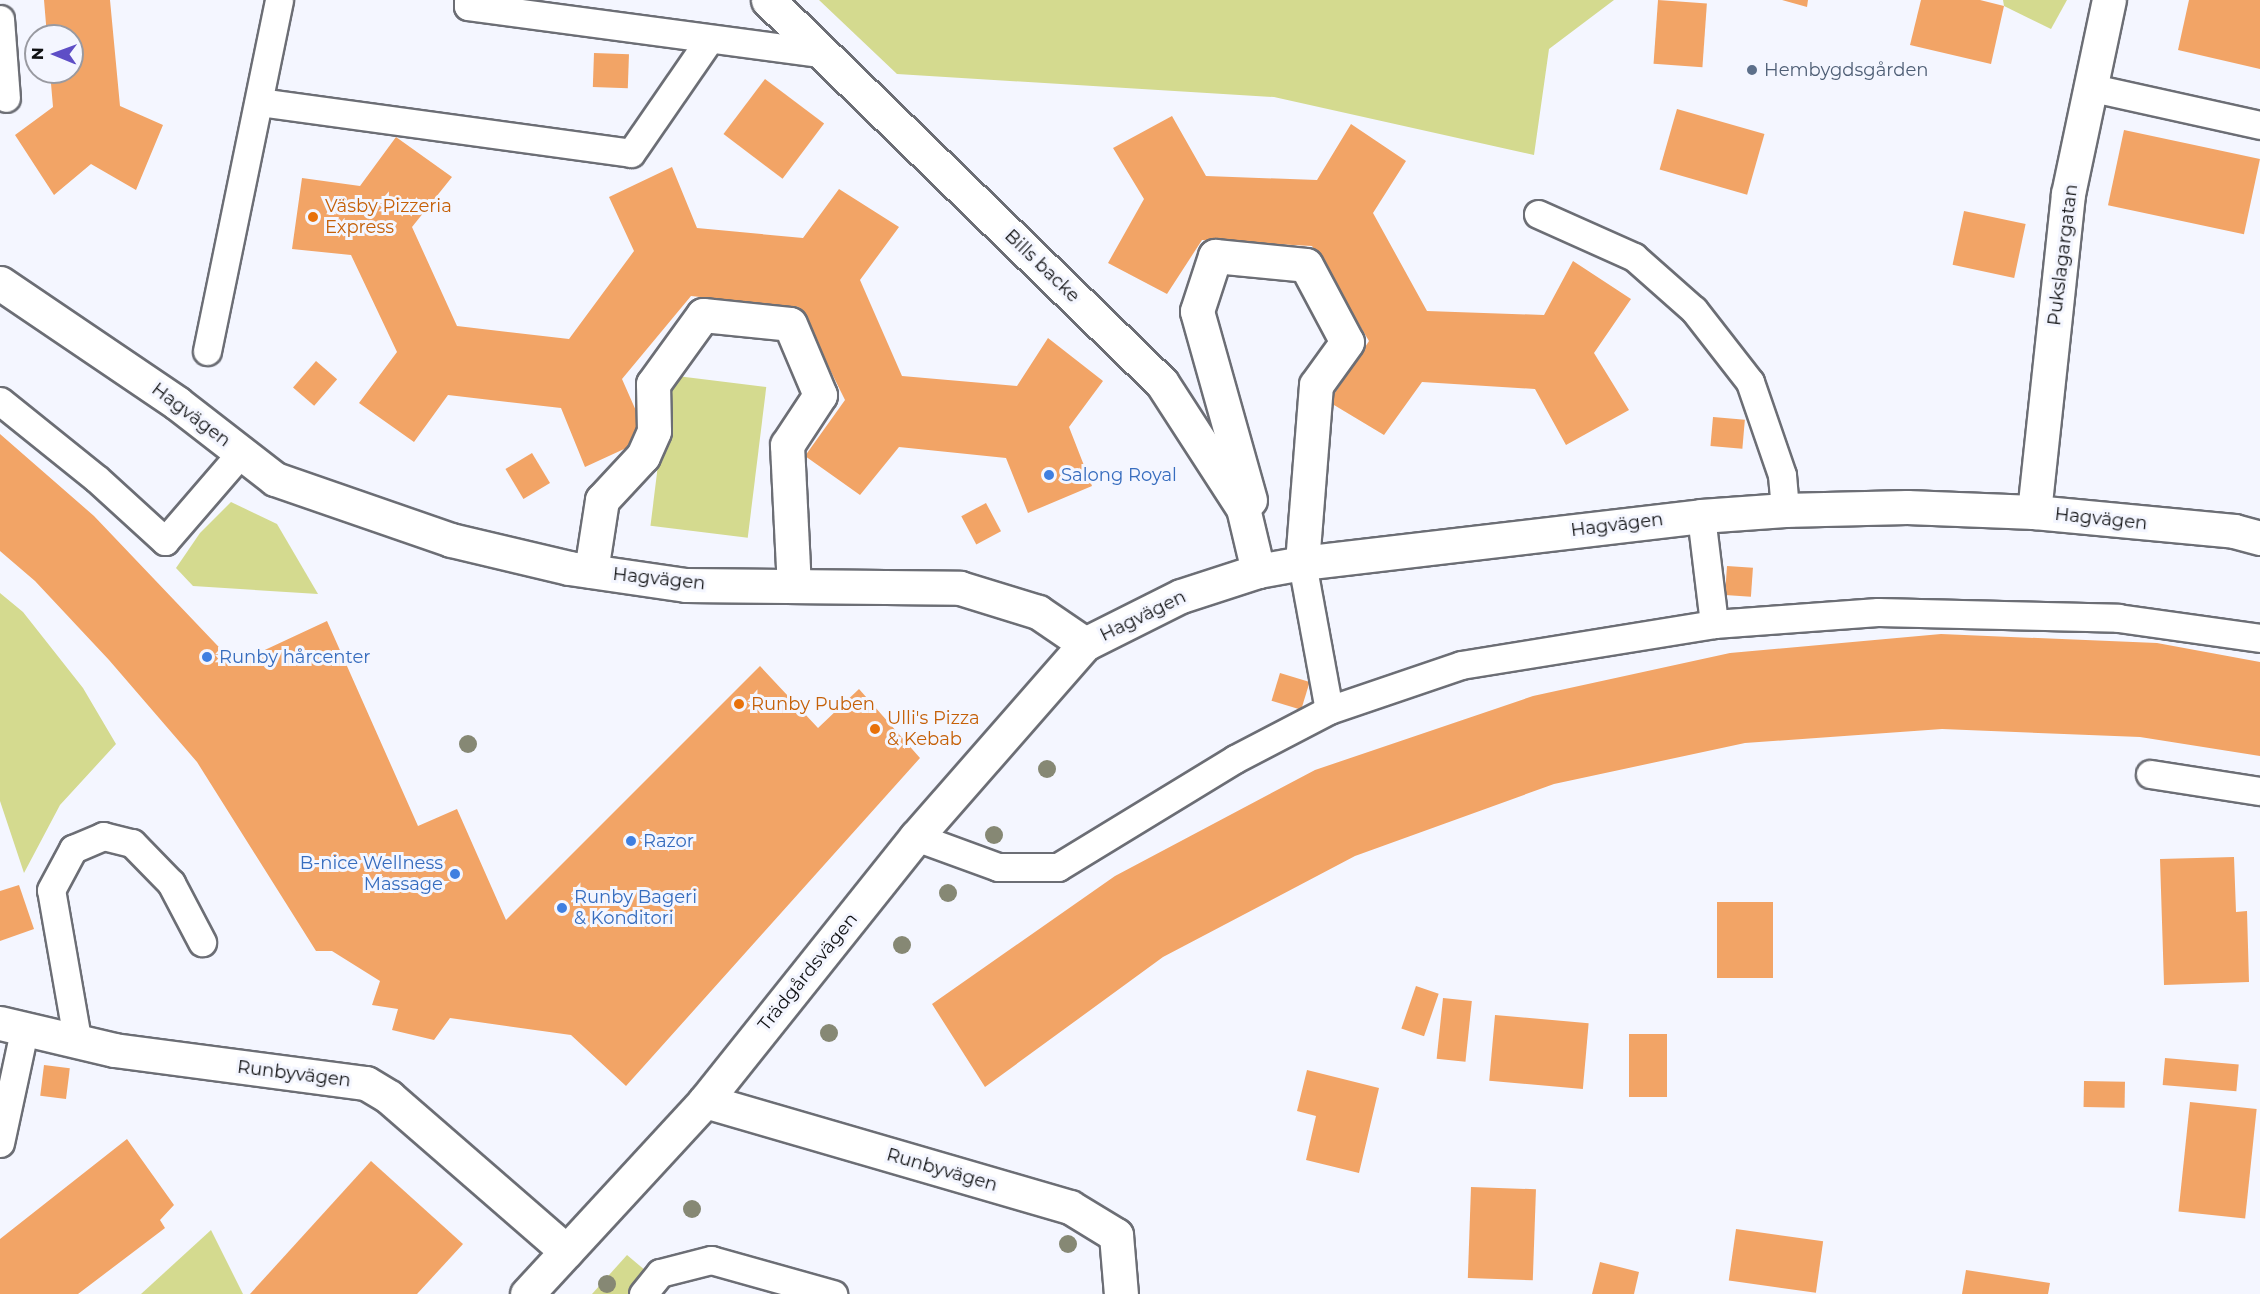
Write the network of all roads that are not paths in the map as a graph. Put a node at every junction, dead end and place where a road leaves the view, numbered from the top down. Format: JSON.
{"nodes":[{"id":1,"x":279,"y":0,"type":"edge"},
{"id":2,"x":468,"y":0,"type":"edge"},
{"id":3,"x":768,"y":0,"type":"edge"},
{"id":4,"x":2109,"y":0,"type":"edge"},
{"id":5,"x":0,"y":18,"type":"edge"},
{"id":6,"x":709,"y":40,"type":"junction"},
{"id":7,"x":825,"y":54,"type":"junction"},
{"id":8,"x":2093,"y":88,"type":"junction"},
{"id":9,"x":6,"y":98,"type":"dead end"},
{"id":10,"x":259,"y":102,"type":"junction"},
{"id":11,"x":2260,"y":125,"type":"edge"},
{"id":12,"x":1538,"y":214,"type":"dead end"},
{"id":13,"x":0,"y":283,"type":"edge"},
{"id":14,"x":207,"y":351,"type":"dead end"},
{"id":15,"x":0,"y":401,"type":"edge"},
{"id":16,"x":241,"y":453,"type":"junction"},
{"id":17,"x":1785,"y":510,"type":"junction"},
{"id":18,"x":2034,"y":512,"type":"junction"},
{"id":19,"x":1701,"y":516,"type":"junction"},
{"id":20,"x":2260,"y":538,"type":"edge"},
{"id":21,"x":1302,"y":563,"type":"junction"},
{"id":22,"x":1263,"y":570,"type":"junction"},
{"id":23,"x":591,"y":571,"type":"junction"},
{"id":24,"x":794,"y":586,"type":"junction"},
{"id":25,"x":1714,"y":624,"type":"junction"},
{"id":26,"x":2260,"y":638,"type":"edge"},
{"id":27,"x":1085,"y":644,"type":"junction"},
{"id":28,"x":1329,"y":710,"type":"junction"},
{"id":29,"x":2151,"y":774,"type":"dead end"},
{"id":30,"x":2260,"y":791,"type":"edge"},
{"id":31,"x":916,"y":837,"type":"junction"},
{"id":32,"x":202,"y":942,"type":"dead end"},
{"id":33,"x":12,"y":1027,"type":"edge"},
{"id":34,"x":78,"y":1044,"type":"junction"},
{"id":35,"x":705,"y":1101,"type":"junction"},
{"id":36,"x":0,"y":1143,"type":"edge"},
{"id":37,"x":566,"y":1251,"type":"junction"},
{"id":38,"x":526,"y":1294,"type":"edge"},
{"id":39,"x":643,"y":1294,"type":"edge"},
{"id":40,"x":833,"y":1294,"type":"edge"},
{"id":41,"x":1121,"y":1294,"type":"edge"}],
"edges":[{"from":1,"to":10,"type":"lane"},
{"from":2,"to":6,"type":"lane"},
{"from":3,"to":7,"type":"street","name":"Bills backe"},
{"from":4,"to":8,"type":"street","name":"Pukslagargatan"},
{"from":5,"to":9,"type":"lane"},
{"from":6,"to":7,"type":"lane"},
{"from":6,"to":10,"type":"lane"},
{"from":7,"to":22,"type":"street","name":"Bills backe"},
{"from":8,"to":11,"type":"lane"},
{"from":8,"to":18,"type":"street","name":"Pukslagargatan"},
{"from":10,"to":14,"type":"lane"},
{"from":12,"to":17,"type":"lane"},
{"from":13,"to":16,"type":"street","name":"Hagvägen"},
{"from":15,"to":16,"type":"lane"},
{"from":16,"to":23,"type":"street","name":"Hagvägen"},
{"from":17,"to":18,"type":"street","name":"Hagvägen"},
{"from":17,"to":19,"type":"street","name":"Hagvägen"},
{"from":18,"to":20,"type":"street","name":"Hagvägen"},
{"from":19,"to":21,"type":"street","name":"Hagvägen"},
{"from":19,"to":25,"type":"lane"},
{"from":21,"to":22,"type":"street","name":"Hagvägen"},
{"from":21,"to":22,"type":"street"},
{"from":21,"to":28,"type":"lane"},
{"from":22,"to":27,"type":"street","name":"Hagvägen"},
{"from":23,"to":24,"type":"street","name":"Hagvägen"},
{"from":23,"to":24,"type":"street"},
{"from":24,"to":27,"type":"street","name":"Hagvägen"},
{"from":25,"to":26,"type":"lane"},
{"from":25,"to":28,"type":"lane"},
{"from":27,"to":31,"type":"street","name":"Trädgårdsvägen"},
{"from":28,"to":31,"type":"lane"},
{"from":29,"to":30,"type":"lane"},
{"from":31,"to":35,"type":"street","name":"Trädgårdsvägen"},
{"from":32,"to":34,"type":"lane"},
{"from":33,"to":34,"type":"street","name":"Runbyvägen"},
{"from":33,"to":36,"type":"lane"},
{"from":34,"to":37,"type":"street","name":"Runbyvägen"},
{"from":35,"to":37,"type":"street","name":"Trädgårdsvägen"},
{"from":35,"to":41,"type":"street","name":"Runbyvägen"},
{"from":37,"to":38,"type":"street","name":"Trädgårdsvägen"},
{"from":39,"to":40,"type":"lane"}]}
